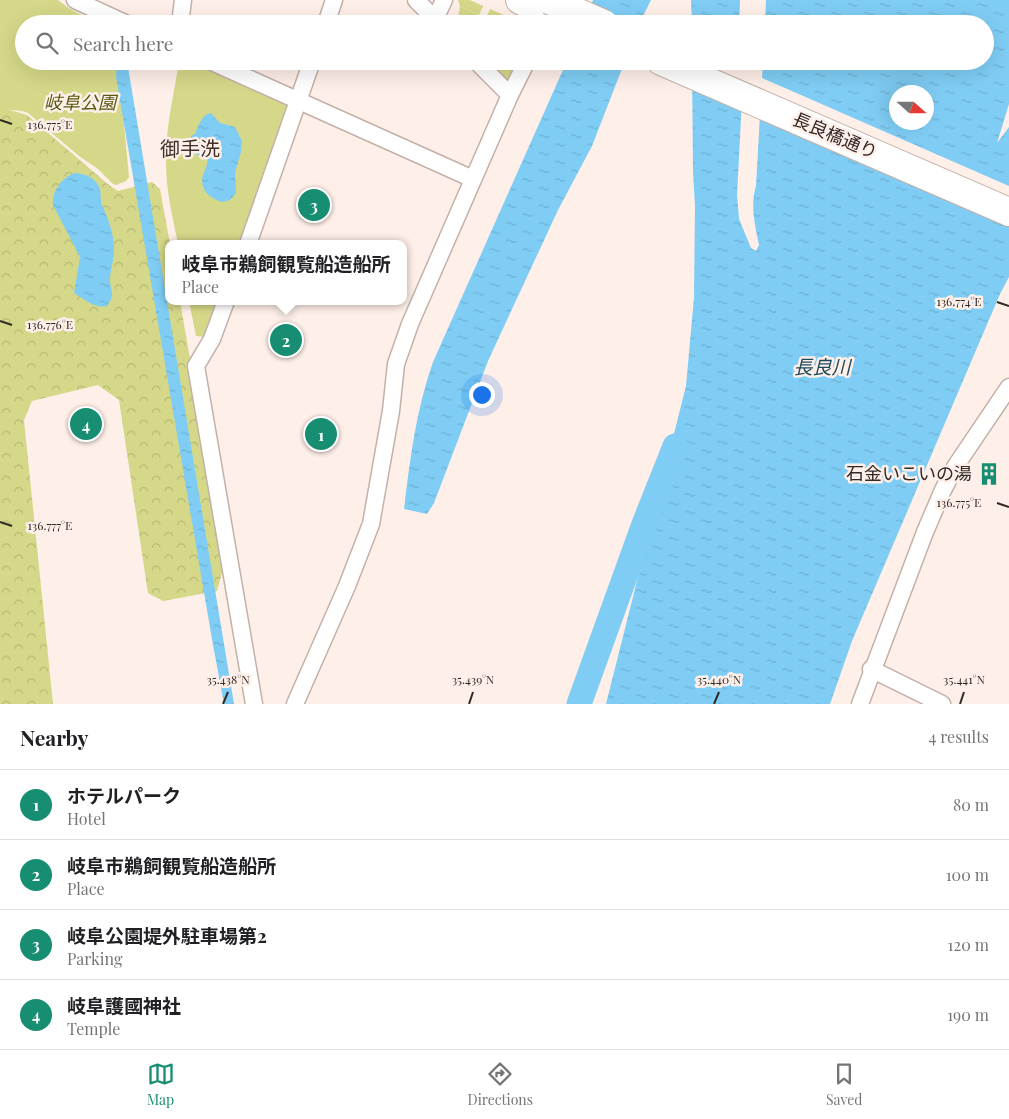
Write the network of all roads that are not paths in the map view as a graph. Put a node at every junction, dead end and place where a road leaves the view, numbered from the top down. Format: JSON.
{"nodes":[{"id":1,"x":75,"y":0,"type":"edge"},
{"id":2,"x":183,"y":0,"type":"edge"},
{"id":3,"x":334,"y":0,"type":"edge"},
{"id":4,"x":416,"y":0,"type":"edge"},
{"id":5,"x":444,"y":0,"type":"edge"},
{"id":6,"x":541,"y":7,"type":"edge"},
{"id":7,"x":108,"y":15,"type":"edge"},
{"id":8,"x":181,"y":15,"type":"edge"},
{"id":9,"x":329,"y":15,"type":"edge"},
{"id":10,"x":432,"y":15,"type":"edge"},
{"id":11,"x":440,"y":15,"type":"edge"},
{"id":12,"x":557,"y":15,"type":"edge"},
{"id":13,"x":571,"y":15,"type":"edge"},
{"id":14,"x":230,"y":70,"type":"edge"},
{"id":15,"x":309,"y":70,"type":"edge"},
{"id":16,"x":485,"y":70,"type":"edge"},
{"id":17,"x":522,"y":70,"type":"edge"},
{"id":18,"x":683,"y":70,"type":"edge"},
{"id":19,"x":711,"y":70,"type":"edge"},
{"id":20,"x":510,"y":95,"type":"junction"},
{"id":21,"x":298,"y":100,"type":"junction"},
{"id":22,"x":473,"y":179,"type":"junction"},
{"id":23,"x":1009,"y":200,"type":"edge"},
{"id":24,"x":1009,"y":212,"type":"edge"},
{"id":25,"x":249,"y":240,"type":"edge"},
{"id":26,"x":225,"y":305,"type":"edge"},
{"id":27,"x":1009,"y":387,"type":"edge"},
{"id":28,"x":871,"y":669,"type":"junction"},
{"id":29,"x":254,"y":704,"type":"edge"},
{"id":30,"x":295,"y":704,"type":"edge"},
{"id":31,"x":860,"y":704,"type":"edge"},
{"id":32,"x":942,"y":704,"type":"edge"}],
"edges":[{"from":1,"to":7,"type":"street"},
{"from":2,"to":8,"type":"street"},
{"from":3,"to":9,"type":"street"},
{"from":4,"to":10,"type":"street"},
{"from":5,"to":11,"type":"street"},
{"from":6,"to":12,"type":"highway"},
{"from":6,"to":13,"type":"highway","bridge":true},
{"from":14,"to":21,"type":"street"},
{"from":15,"to":21,"type":"street"},
{"from":16,"to":20,"type":"street"},
{"from":17,"to":20,"type":"street"},
{"from":18,"to":24,"type":"highway","name":"長良橋通り"},
{"from":19,"to":23,"type":"highway","name":"長良橋通り"},
{"from":20,"to":22,"type":"street"},
{"from":21,"to":22,"type":"street"},
{"from":21,"to":25,"type":"street"},
{"from":22,"to":30,"type":"street"},
{"from":26,"to":29,"type":"street"},
{"from":27,"to":28,"type":"street"},
{"from":28,"to":31,"type":"street"},
{"from":28,"to":32,"type":"street"}]}
